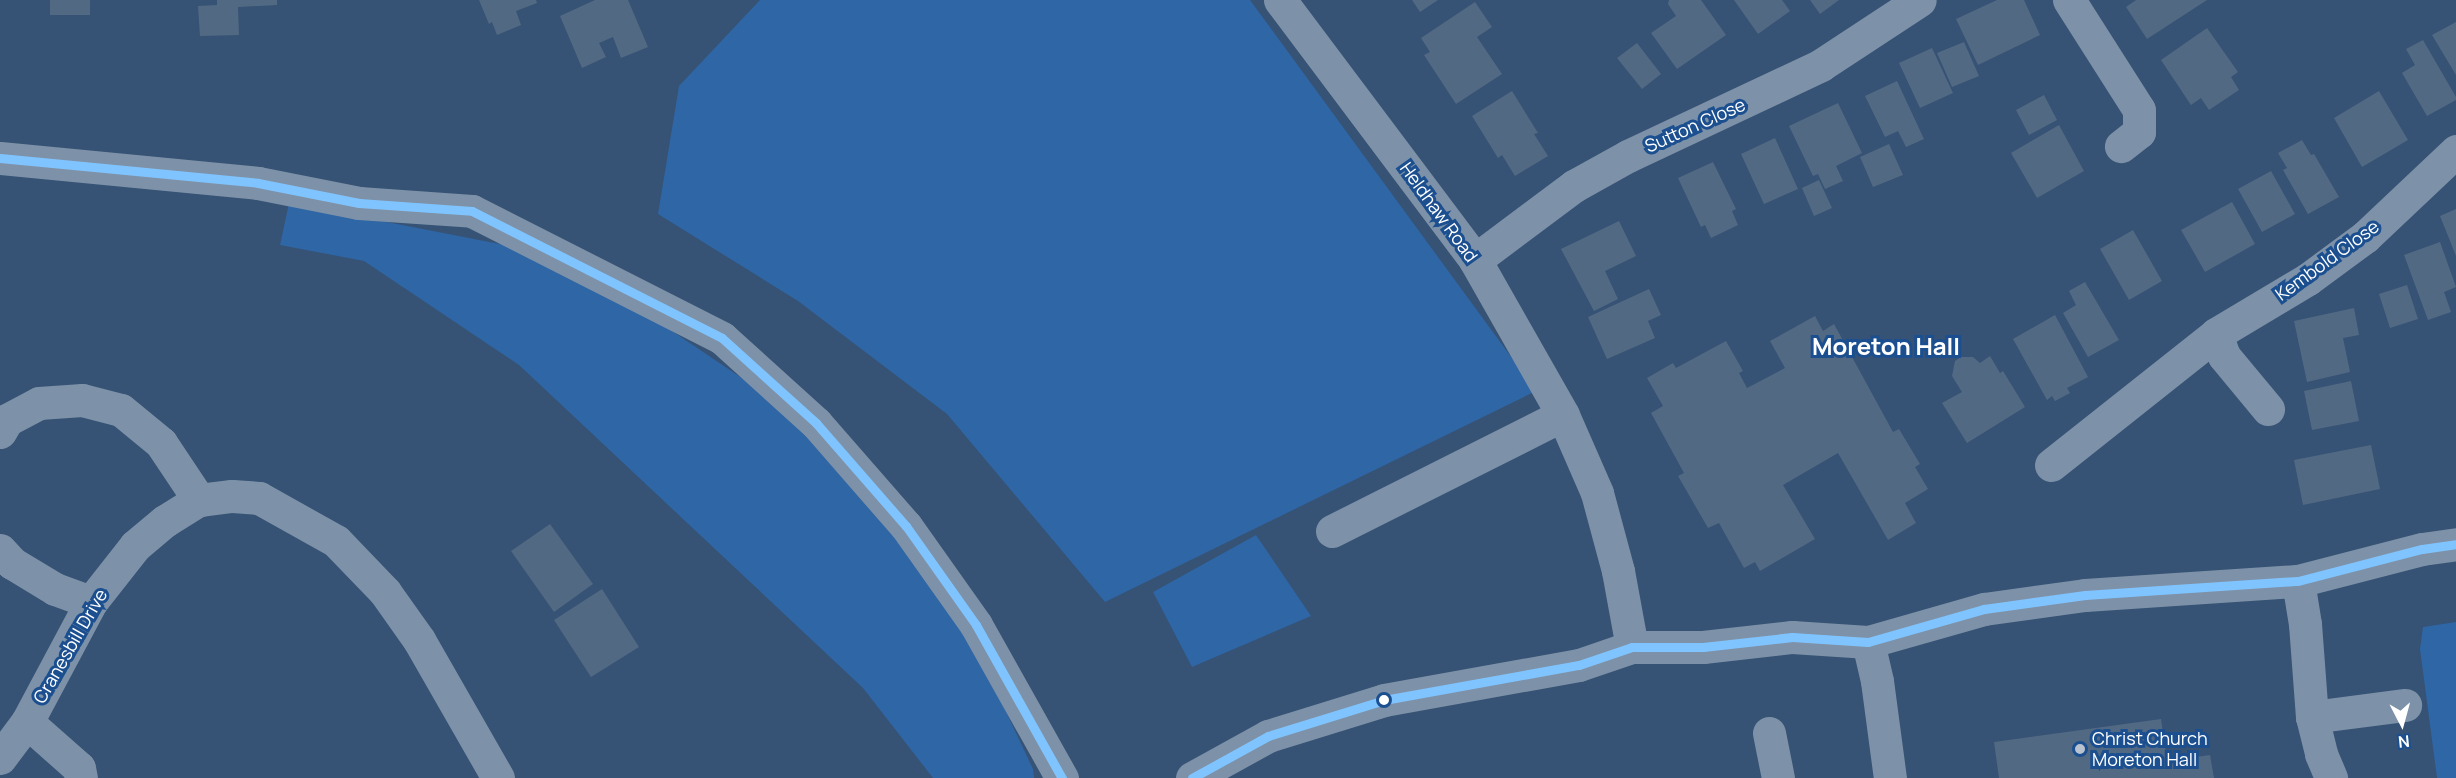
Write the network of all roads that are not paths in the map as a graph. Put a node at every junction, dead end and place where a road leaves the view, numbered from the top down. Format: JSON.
{"nodes":[{"id":1,"x":1280,"y":0,"type":"edge"},
{"id":2,"x":1920,"y":0,"type":"edge"},
{"id":3,"x":2069,"y":0,"type":"edge"},
{"id":4,"x":2121,"y":146,"type":"dead end"},
{"id":5,"x":2456,"y":151,"type":"edge"},
{"id":6,"x":0,"y":158,"type":"edge"},
{"id":7,"x":1475,"y":260,"type":"junction"},
{"id":8,"x":2216,"y":334,"type":"junction"},
{"id":9,"x":2268,"y":409,"type":"dead end"},
{"id":10,"x":1563,"y":415,"type":"junction"},
{"id":11,"x":0,"y":432,"type":"edge"},
{"id":12,"x":2051,"y":465,"type":"dead end"},
{"id":13,"x":199,"y":500,"type":"junction"},
{"id":14,"x":1332,"y":531,"type":"dead end"},
{"id":15,"x":2456,"y":544,"type":"edge"},
{"id":16,"x":0,"y":550,"type":"edge"},
{"id":17,"x":2298,"y":581,"type":"junction"},
{"id":18,"x":91,"y":602,"type":"junction"},
{"id":19,"x":1868,"y":642,"type":"junction"},
{"id":20,"x":1632,"y":647,"type":"junction"},
{"id":21,"x":2405,"y":705,"type":"dead end"},
{"id":22,"x":2312,"y":717,"type":"junction"},
{"id":23,"x":27,"y":722,"type":"junction"},
{"id":24,"x":1769,"y":733,"type":"dead end"},
{"id":25,"x":0,"y":758,"type":"edge"},
{"id":26,"x":81,"y":778,"type":"edge"},
{"id":27,"x":498,"y":778,"type":"edge"},
{"id":28,"x":1062,"y":778,"type":"edge"},
{"id":29,"x":1192,"y":778,"type":"edge"},
{"id":30,"x":1778,"y":778,"type":"edge"},
{"id":31,"x":1890,"y":778,"type":"edge"},
{"id":32,"x":2331,"y":778,"type":"edge"}],
"edges":[{"from":1,"to":7,"type":"street","name":"Heldhaw Road"},
{"from":2,"to":7,"type":"street","name":"Sutton Close"},
{"from":3,"to":4,"type":"street"},
{"from":5,"to":8,"type":"street","name":"Kembold Close"},
{"from":6,"to":28,"type":"street"},
{"from":7,"to":10,"type":"street","name":"Heldhaw Road"},
{"from":8,"to":9,"type":"street"},
{"from":8,"to":12,"type":"street","name":"Kembold Close"},
{"from":10,"to":14,"type":"street"},
{"from":10,"to":20,"type":"street","name":"Heldhaw Road"},
{"from":11,"to":13,"type":"street"},
{"from":13,"to":18,"type":"street","name":"Cranesbill Drive"},
{"from":13,"to":27,"type":"street","name":"Cranesbill Drive"},
{"from":15,"to":17,"type":"street"},
{"from":16,"to":18,"type":"street"},
{"from":17,"to":19,"type":"street"},
{"from":17,"to":22,"type":"street"},
{"from":18,"to":23,"type":"street","name":"Cranesbill Drive"},
{"from":19,"to":20,"type":"street"},
{"from":19,"to":31,"type":"street"},
{"from":20,"to":29,"type":"street"},
{"from":21,"to":22,"type":"street"},
{"from":22,"to":32,"type":"street"},
{"from":23,"to":25,"type":"street","name":"Cranesbill Drive"},
{"from":23,"to":26,"type":"street"},
{"from":24,"to":30,"type":"street"}]}
